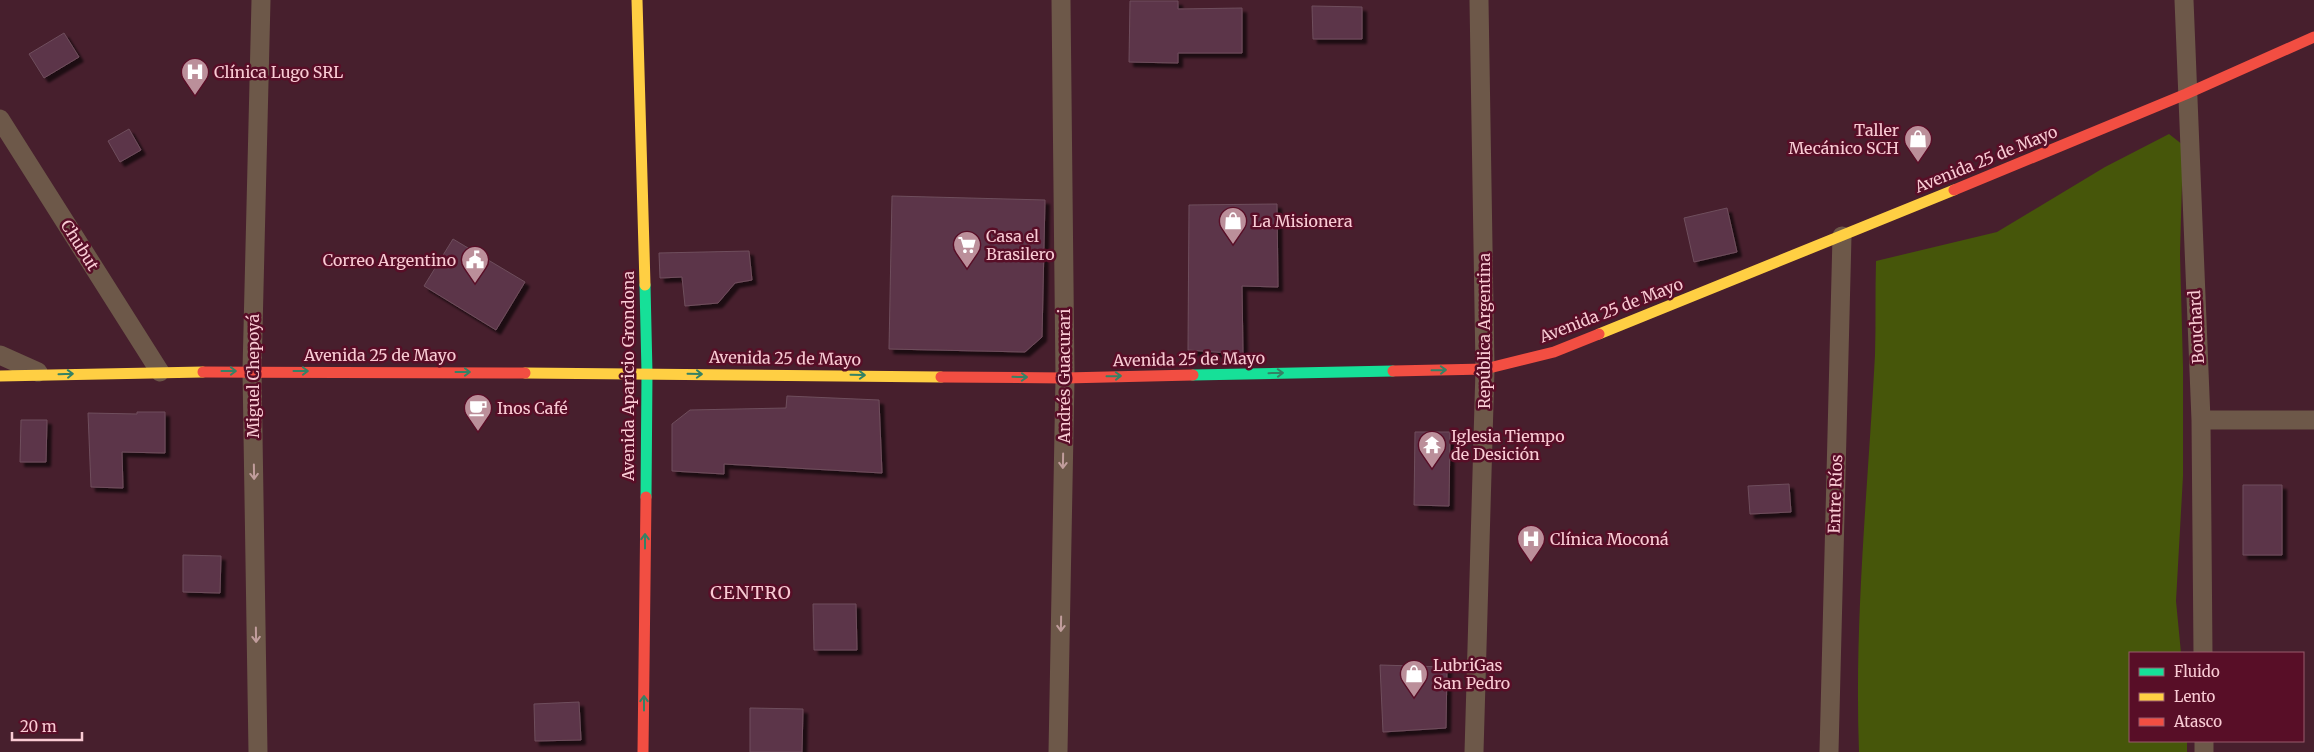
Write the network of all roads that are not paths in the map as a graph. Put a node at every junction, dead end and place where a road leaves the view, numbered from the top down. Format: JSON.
{"nodes":[{"id":1,"x":261,"y":0,"type":"edge"},
{"id":2,"x":637,"y":0,"type":"edge"},
{"id":3,"x":1061,"y":0,"type":"edge"},
{"id":4,"x":1479,"y":0,"type":"edge"},
{"id":5,"x":2184,"y":0,"type":"edge"},
{"id":6,"x":2314,"y":37,"type":"edge"},
{"id":7,"x":2186,"y":94,"type":"junction"},
{"id":8,"x":0,"y":119,"type":"edge"},
{"id":9,"x":1842,"y":236,"type":"junction"},
{"id":10,"x":0,"y":355,"type":"edge"},
{"id":11,"x":1485,"y":369,"type":"junction"},
{"id":12,"x":252,"y":371,"type":"junction"},
{"id":13,"x":160,"y":372,"type":"junction"},
{"id":14,"x":646,"y":373,"type":"junction"},
{"id":15,"x":45,"y":375,"type":"junction"},
{"id":16,"x":0,"y":376,"type":"edge"},
{"id":17,"x":1065,"y":378,"type":"junction"},
{"id":18,"x":2201,"y":420,"type":"junction"},
{"id":19,"x":2314,"y":420,"type":"edge"},
{"id":20,"x":2203,"y":652,"type":"edge"},
{"id":21,"x":258,"y":752,"type":"edge"},
{"id":22,"x":644,"y":752,"type":"edge"},
{"id":23,"x":1058,"y":752,"type":"edge"},
{"id":24,"x":1474,"y":752,"type":"edge"},
{"id":25,"x":1829,"y":752,"type":"edge"}],
"edges":[{"from":1,"to":12,"type":"street","name":"Miguel Chepoyá"},
{"from":2,"to":14,"type":"main road","name":"Avenida Aparicio Grondona"},
{"from":3,"to":17,"type":"street","name":"Andrés Guacurari"},
{"from":4,"to":11,"type":"street","name":"República Argentina"},
{"from":5,"to":7,"type":"street","name":"Bouchard"},
{"from":6,"to":7,"type":"main road","name":"Avenida 25 de Mayo"},
{"from":7,"to":9,"type":"main road","name":"Avenida 25 de Mayo"},
{"from":7,"to":18,"type":"street","name":"Bouchard"},
{"from":8,"to":13,"type":"street","name":"Chubut"},
{"from":9,"to":11,"type":"main road","name":"Avenida 25 de Mayo"},
{"from":9,"to":25,"type":"street","name":"Entre Ríos"},
{"from":10,"to":15,"type":"street"},
{"from":17,"to":11,"type":"main road","name":"Avenida 25 de Mayo","one_way":true},
{"from":11,"to":24,"type":"street","name":"República Argentina"},
{"from":13,"to":12,"type":"main road","name":"Avenida 25 de Mayo","one_way":true},
{"from":12,"to":14,"type":"main road","name":"Avenida 25 de Mayo","one_way":true},
{"from":12,"to":21,"type":"street","name":"Miguel Chepoyá","one_way":true},
{"from":15,"to":13,"type":"main road","name":"Avenida 25 de Mayo","one_way":true},
{"from":14,"to":17,"type":"main road","name":"Avenida 25 de Mayo","one_way":true},
{"from":22,"to":14,"type":"main road","name":"Avenida Aparicio Grondona","one_way":true},
{"from":15,"to":16,"type":"main road","name":"Avenida 25 de Mayo"},
{"from":17,"to":23,"type":"street","name":"Andrés Guacurari","one_way":true},
{"from":18,"to":19,"type":"street"},
{"from":18,"to":20,"type":"street","name":"Bouchard"}]}
